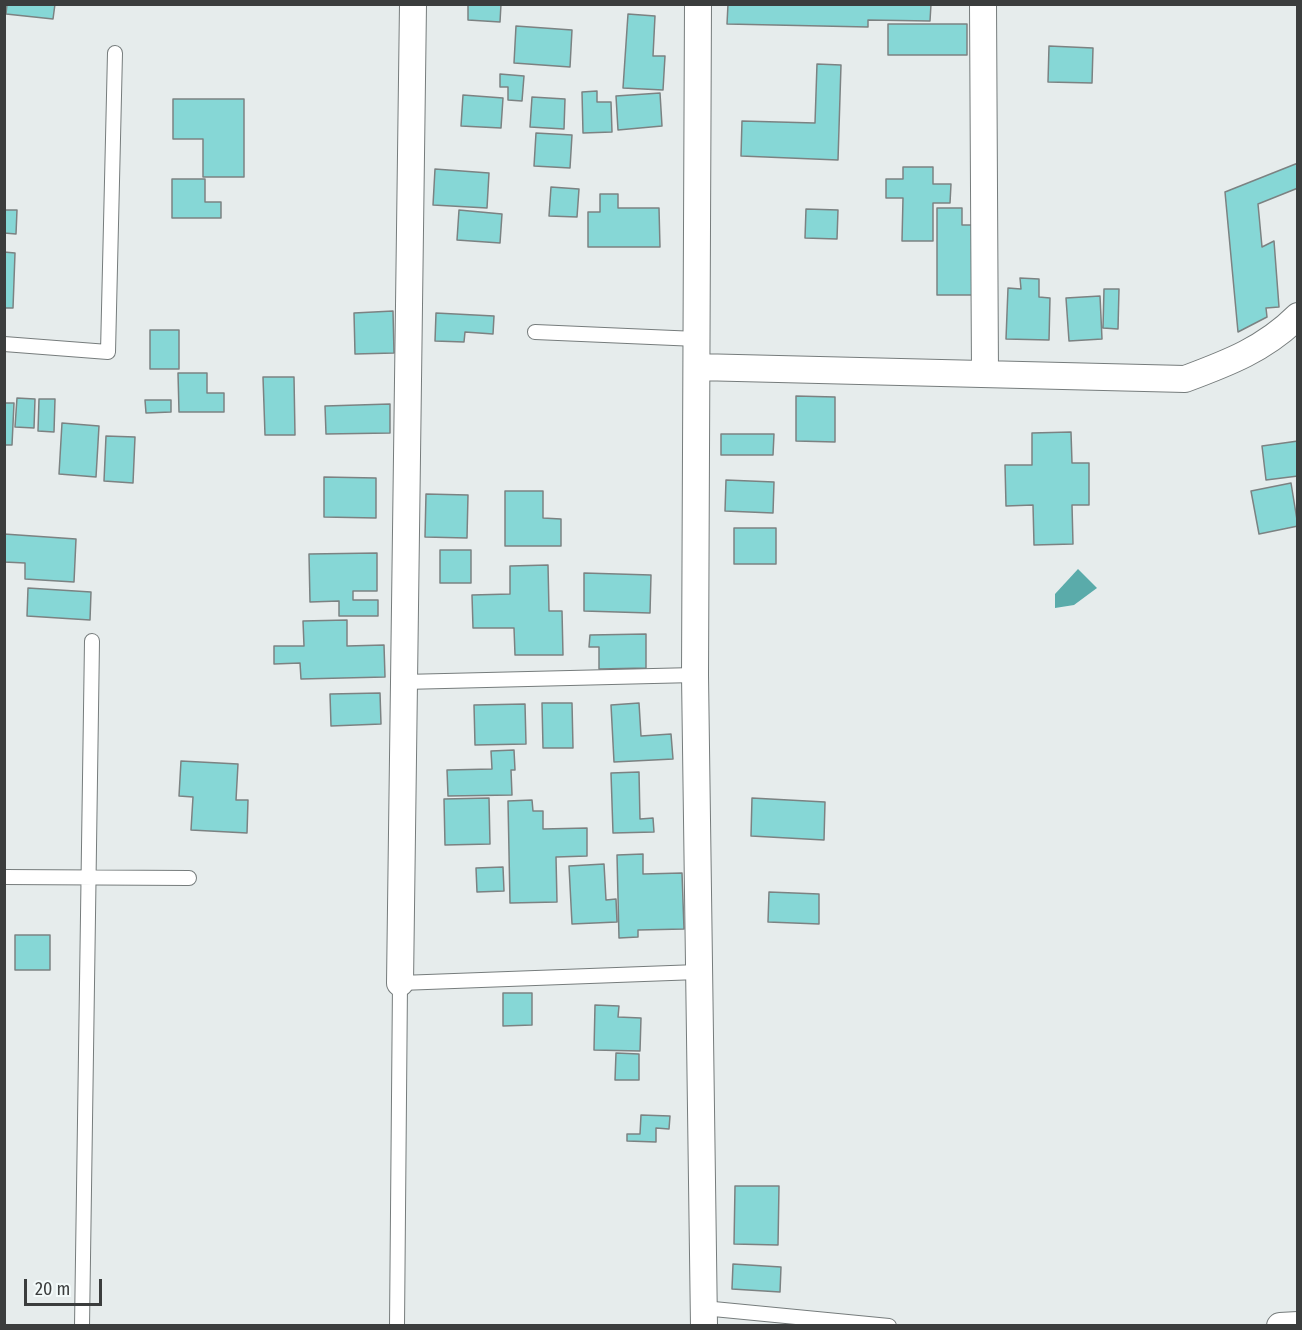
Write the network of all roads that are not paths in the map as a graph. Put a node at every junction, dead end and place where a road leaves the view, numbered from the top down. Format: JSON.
{"nodes":[{"id":1,"x":413,"y":4,"type":"edge"},
{"id":2,"x":698,"y":4,"type":"edge"},
{"id":3,"x":983,"y":4,"type":"edge"},
{"id":4,"x":115,"y":53,"type":"dead end"},
{"id":5,"x":1298,"y":316,"type":"edge"},
{"id":6,"x":534,"y":332,"type":"dead end"},
{"id":7,"x":697,"y":339,"type":"junction"},
{"id":8,"x":4,"y":344,"type":"edge"},
{"id":9,"x":696,"y":367,"type":"junction"},
{"id":10,"x":985,"y":374,"type":"junction"},
{"id":11,"x":92,"y":641,"type":"dead end"},
{"id":12,"x":695,"y":675,"type":"junction"},
{"id":13,"x":403,"y":682,"type":"junction"},
{"id":14,"x":4,"y":878,"type":"edge"},
{"id":15,"x":89,"y":878,"type":"junction"},
{"id":16,"x":189,"y":878,"type":"dead end"},
{"id":17,"x":698,"y":972,"type":"junction"},
{"id":18,"x":400,"y":983,"type":"junction"},
{"id":19,"x":704,"y":1317,"type":"edge"},
{"id":20,"x":1298,"y":1325,"type":"edge"},
{"id":21,"x":82,"y":1326,"type":"edge"},
{"id":22,"x":398,"y":1326,"type":"edge"},
{"id":23,"x":890,"y":1326,"type":"edge"},
{"id":24,"x":1280,"y":1326,"type":"edge"}],
"edges":[{"from":1,"to":13,"type":"street"},
{"from":2,"to":7,"type":"street"},
{"from":3,"to":10,"type":"street"},
{"from":4,"to":8,"type":"lane"},
{"from":5,"to":10,"type":"street"},
{"from":6,"to":7,"type":"lane"},
{"from":7,"to":9,"type":"street"},
{"from":9,"to":10,"type":"street"},
{"from":9,"to":12,"type":"street"},
{"from":11,"to":15,"type":"lane"},
{"from":12,"to":13,"type":"lane"},
{"from":12,"to":17,"type":"street"},
{"from":13,"to":18,"type":"street"},
{"from":14,"to":15,"type":"lane"},
{"from":15,"to":16,"type":"lane"},
{"from":15,"to":21,"type":"lane"},
{"from":17,"to":18,"type":"lane"},
{"from":17,"to":19,"type":"street"},
{"from":18,"to":22,"type":"lane"},
{"from":19,"to":23,"type":"lane"},
{"from":20,"to":24,"type":"street"}]}
